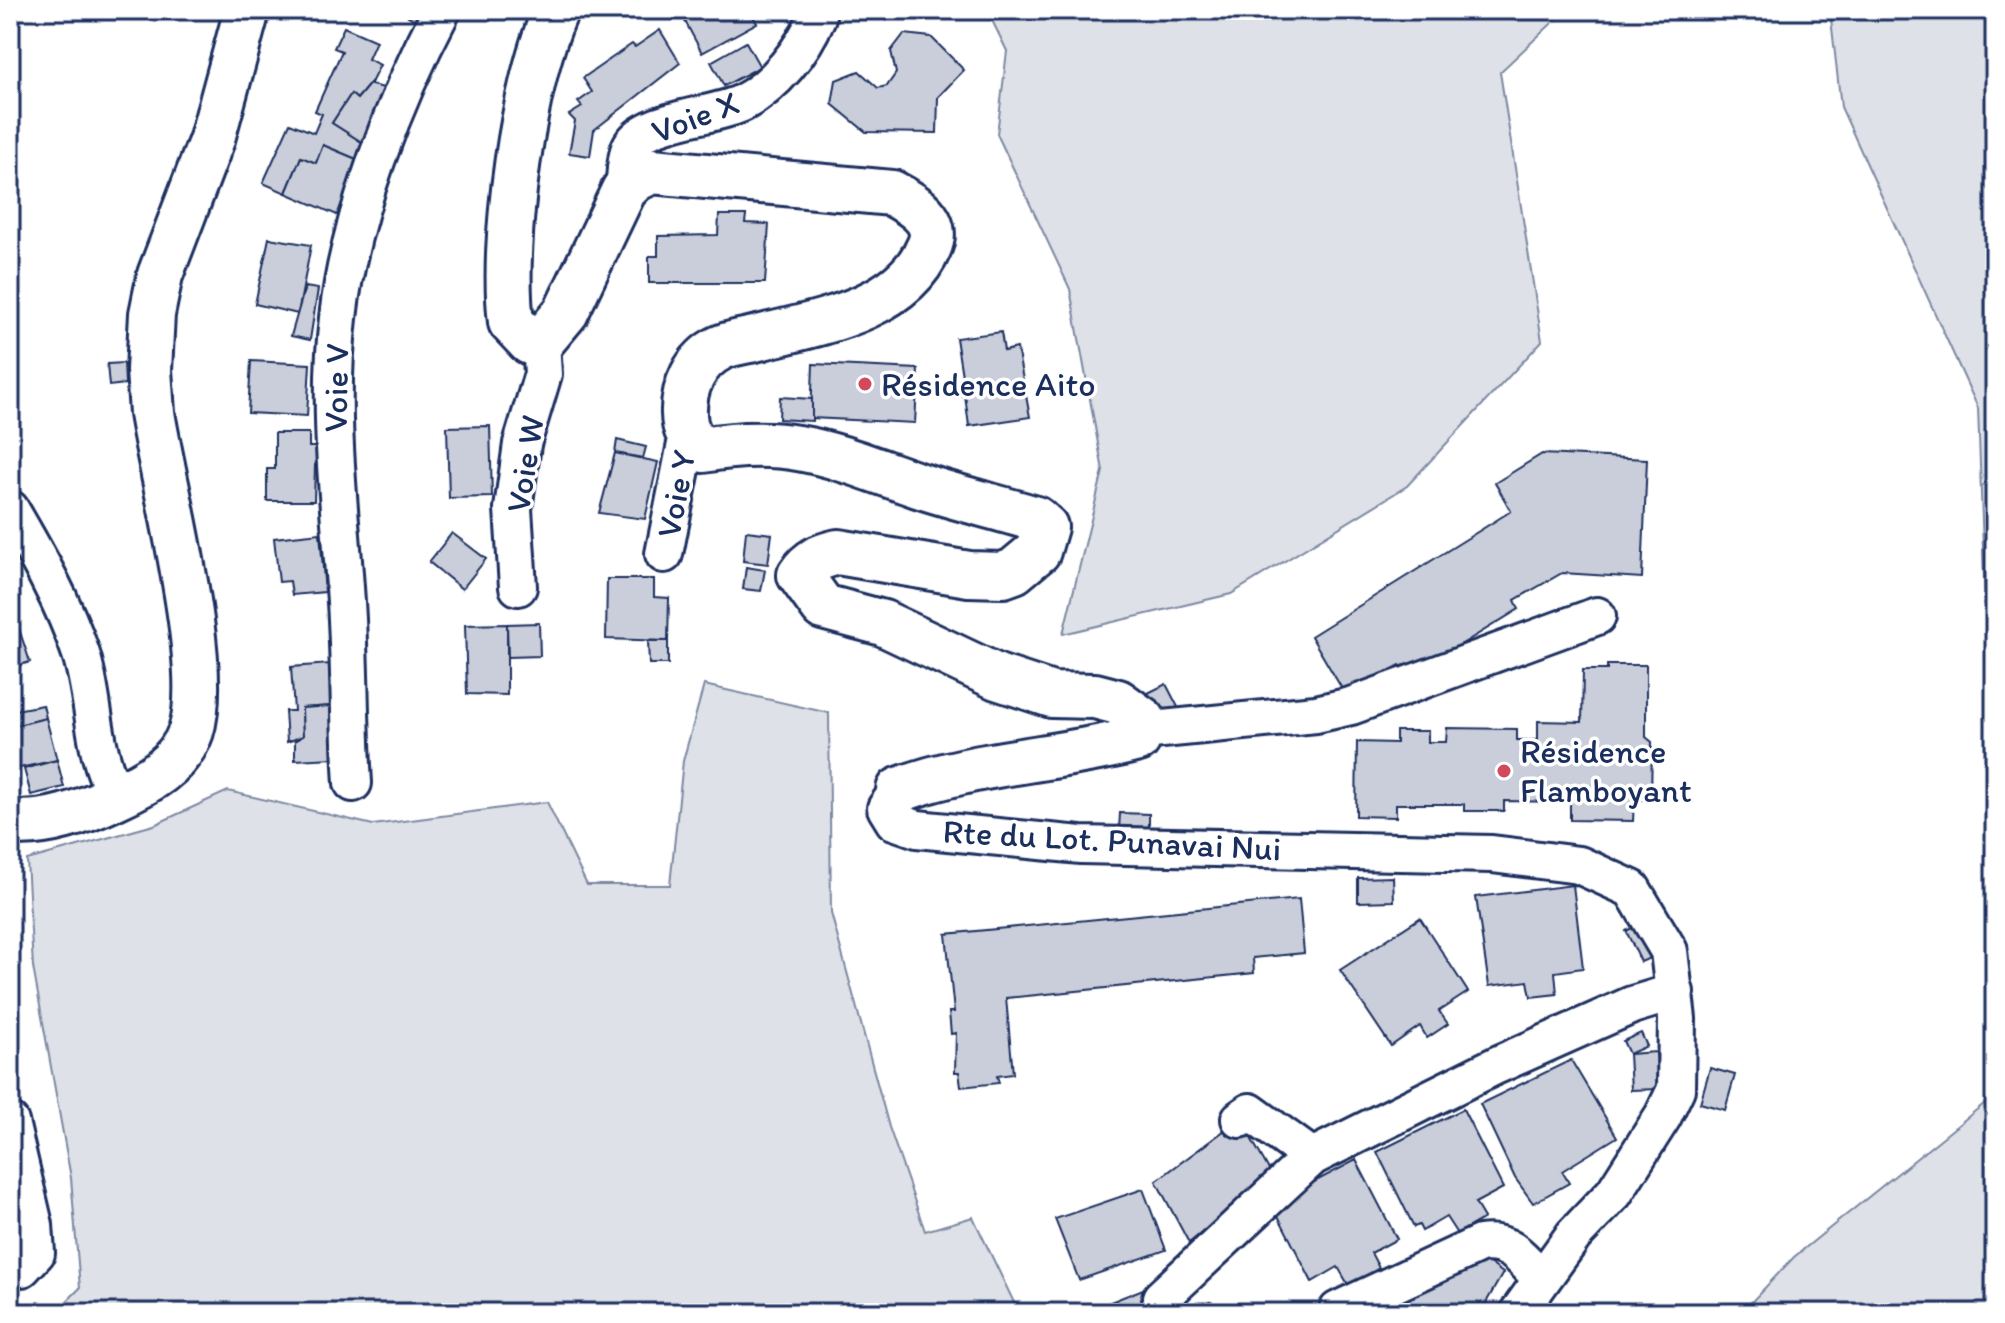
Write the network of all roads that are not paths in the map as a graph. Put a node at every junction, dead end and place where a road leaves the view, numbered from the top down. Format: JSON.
{"nodes":[{"id":1,"x":247,"y":10,"type":"edge"},
{"id":2,"x":442,"y":10,"type":"edge"},
{"id":3,"x":556,"y":10,"type":"edge"},
{"id":4,"x":817,"y":17,"type":"dead end"},
{"id":5,"x":624,"y":190,"type":"junction"},
{"id":6,"x":541,"y":342,"type":"junction"},
{"id":7,"x":688,"y":434,"type":"junction"},
{"id":8,"x":10,"y":509,"type":"edge"},
{"id":9,"x":664,"y":554,"type":"dead end"},
{"id":10,"x":518,"y":587,"type":"dead end"},
{"id":11,"x":1597,"y":616,"type":"dead end"},
{"id":12,"x":1142,"y":731,"type":"junction"},
{"id":13,"x":353,"y":783,"type":"dead end"},
{"id":14,"x":899,"y":790,"type":"joint"},
{"id":15,"x":117,"y":796,"type":"junction"},
{"id":16,"x":10,"y":822,"type":"edge"},
{"id":17,"x":1675,"y":992,"type":"junction"},
{"id":18,"x":1240,"y":1119,"type":"dead end"},
{"id":19,"x":10,"y":1122,"type":"edge"},
{"id":20,"x":1312,"y":1157,"type":"junction"},
{"id":21,"x":10,"y":1268,"type":"edge"},
{"id":22,"x":1541,"y":1279,"type":"junction"},
{"id":23,"x":1161,"y":1298,"type":"dead end"},
{"id":24,"x":1338,"y":1310,"type":"dead end"},
{"id":25,"x":1518,"y":1313,"type":"edge"}],
"edges":[{"from":1,"to":15,"type":"main road"},
{"from":2,"to":13,"type":"street","name":"Voie V"},
{"from":3,"to":6,"type":"main road"},
{"from":4,"to":5,"type":"street","name":"Voie X"},
{"from":5,"to":6,"type":"main road"},
{"from":5,"to":7,"type":"main road"},
{"from":6,"to":10,"type":"street","name":"Voie W"},
{"from":7,"to":9,"type":"street","name":"Voie Y"},
{"from":7,"to":12,"type":"main road"},
{"from":8,"to":15,"type":"street"},
{"from":11,"to":12,"type":"street"},
{"from":12,"to":14,"type":"main road","name":"Rte du Lot. Punavai Nui"},
{"from":14,"to":17,"type":"street","name":"Rte du Lot. Punavai Nui"},
{"from":15,"to":16,"type":"main road"},
{"from":17,"to":20,"type":"street"},
{"from":17,"to":22,"type":"street","name":"Rte du Lot. Punavai Nui"},
{"from":18,"to":20,"type":"street"},
{"from":19,"to":21,"type":"street"},
{"from":20,"to":23,"type":"street"},
{"from":22,"to":24,"type":"street"},
{"from":22,"to":25,"type":"street","name":"Rte du Lot. Punavai Nui"}]}
